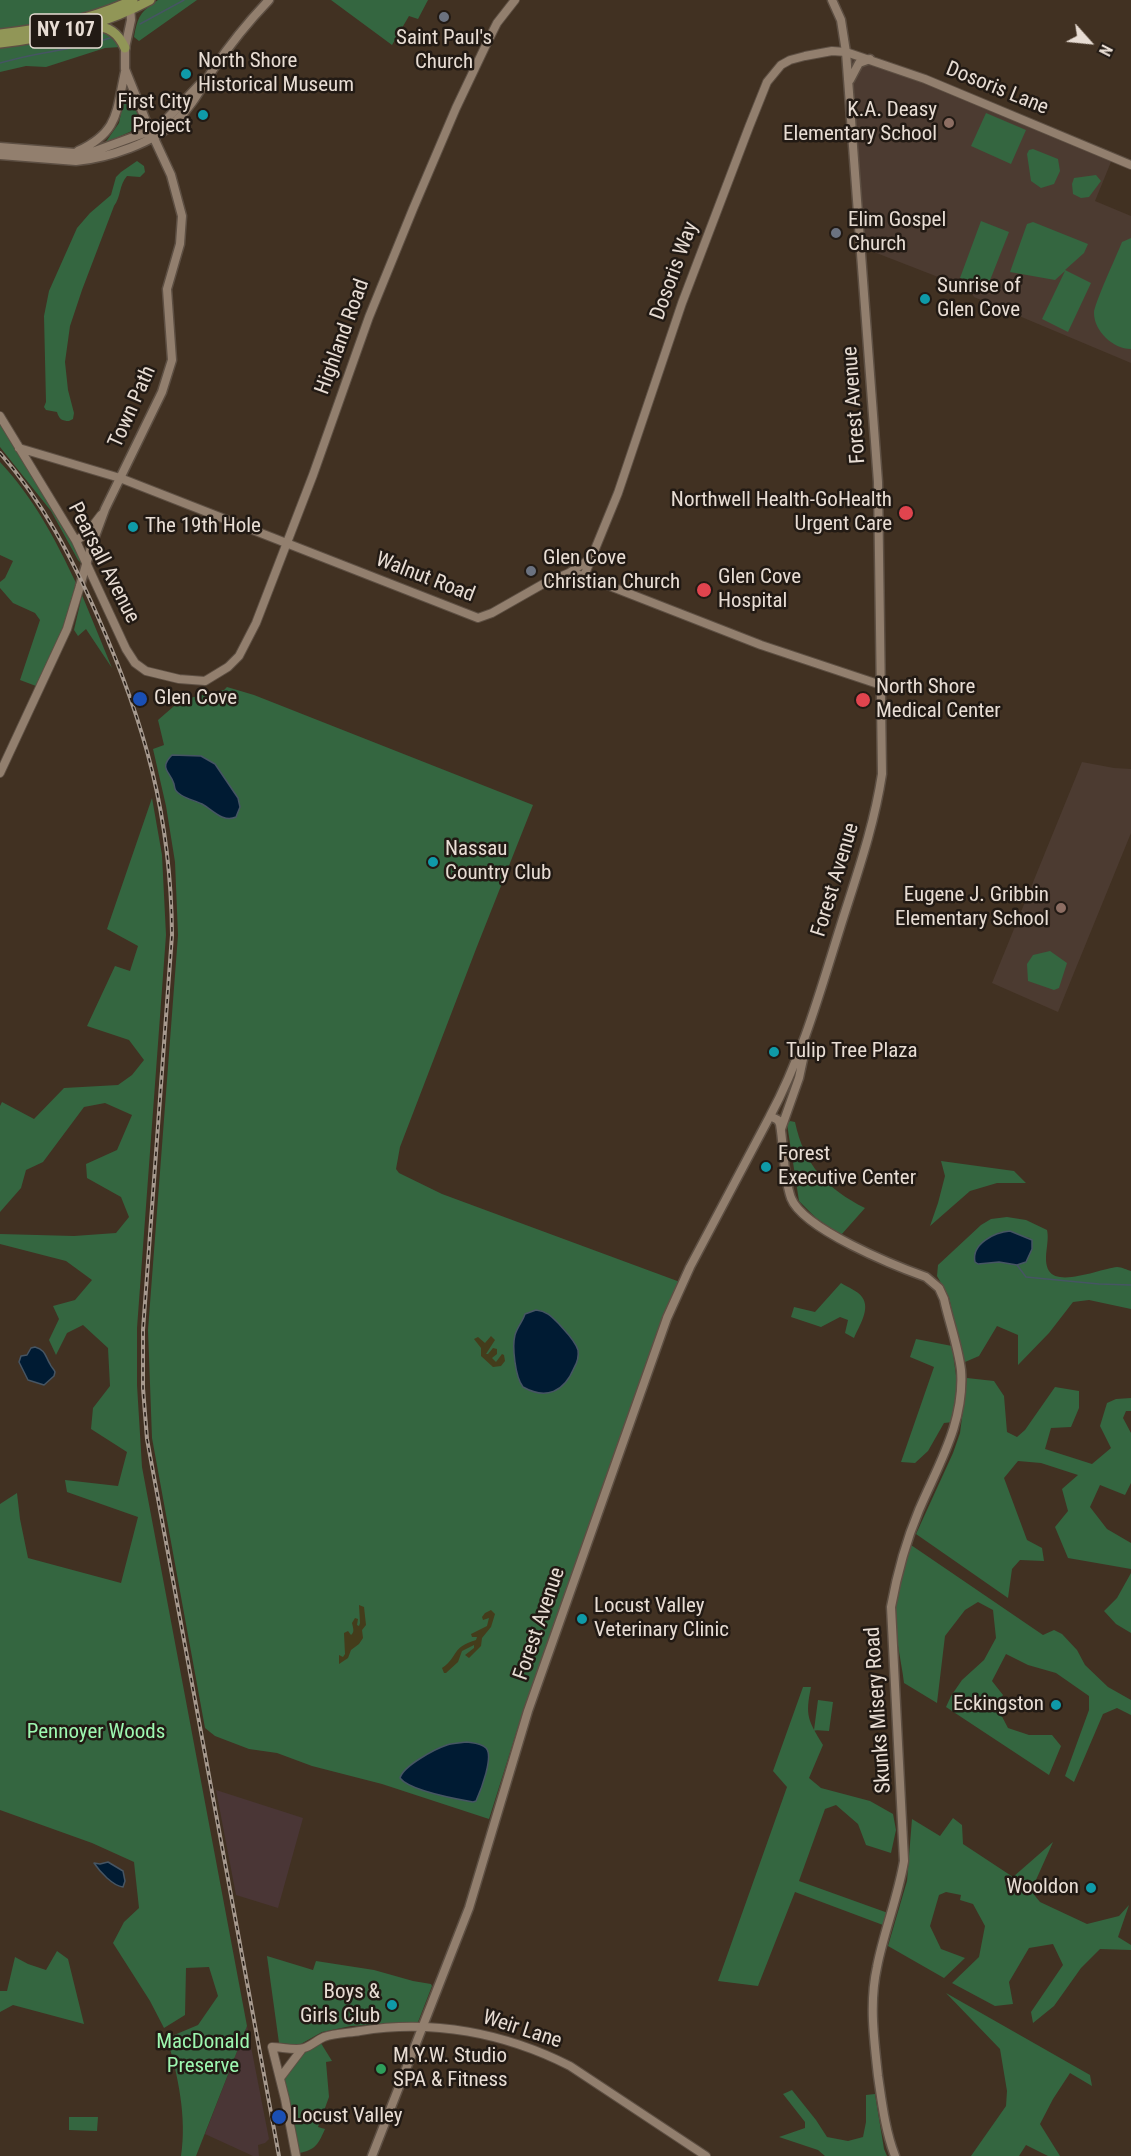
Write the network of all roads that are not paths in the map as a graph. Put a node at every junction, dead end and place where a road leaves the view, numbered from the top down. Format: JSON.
{"nodes":[{"id":1,"x":150,"y":0,"type":"edge"},
{"id":2,"x":269,"y":0,"type":"edge"},
{"id":3,"x":515,"y":0,"type":"edge"},
{"id":4,"x":832,"y":0,"type":"edge"},
{"id":5,"x":131,"y":4,"type":"edge"},
{"id":6,"x":86,"y":26,"type":"junction"},
{"id":7,"x":0,"y":34,"type":"edge"},
{"id":8,"x":0,"y":43,"type":"edge"},
{"id":9,"x":125,"y":48,"type":"junction"},
{"id":10,"x":846,"y":52,"type":"junction"},
{"id":11,"x":870,"y":59,"type":"junction"},
{"id":12,"x":125,"y":69,"type":"junction"},
{"id":13,"x":849,"y":83,"type":"junction"},
{"id":14,"x":152,"y":134,"type":"junction"},
{"id":15,"x":100,"y":138,"type":"junction"},
{"id":16,"x":0,"y":147,"type":"edge"},
{"id":17,"x":75,"y":153,"type":"junction"},
{"id":18,"x":0,"y":155,"type":"edge"},
{"id":19,"x":47,"y":155,"type":"junction"},
{"id":20,"x":94,"y":155,"type":"junction"},
{"id":21,"x":1131,"y":165,"type":"edge"},
{"id":22,"x":0,"y":416,"type":"edge"},
{"id":23,"x":19,"y":448,"type":"junction"},
{"id":24,"x":120,"y":478,"type":"junction"},
{"id":25,"x":105,"y":509,"type":"junction"},
{"id":26,"x":76,"y":541,"type":"junction"},
{"id":27,"x":286,"y":544,"type":"junction"},
{"id":28,"x":591,"y":558,"type":"junction"},
{"id":29,"x":86,"y":562,"type":"junction"},
{"id":30,"x":569,"y":573,"type":"junction"},
{"id":31,"x":584,"y":576,"type":"junction"},
{"id":32,"x":81,"y":584,"type":"junction"},
{"id":33,"x":98,"y":587,"type":"junction"},
{"id":34,"x":205,"y":681,"type":"joint"},
{"id":35,"x":881,"y":685,"type":"junction"},
{"id":36,"x":0,"y":773,"type":"edge"},
{"id":37,"x":808,"y":1028,"type":"junction"},
{"id":38,"x":770,"y":1116,"type":"junction"},
{"id":39,"x":781,"y":1129,"type":"junction"},
{"id":40,"x":422,"y":2028,"type":"junction"},
{"id":41,"x":302,"y":2049,"type":"junction"},
{"id":42,"x":280,"y":2078,"type":"junction"},
{"id":43,"x":296,"y":2156,"type":"edge"},
{"id":44,"x":372,"y":2156,"type":"edge"},
{"id":45,"x":706,"y":2156,"type":"edge"},
{"id":46,"x":895,"y":2156,"type":"edge"}],
"edges":[{"from":1,"to":5,"type":"main road","number":"NY 107"},
{"from":2,"to":14,"type":"main road"},
{"from":3,"to":27,"type":"street","name":"Highland Road"},
{"from":4,"to":10,"type":"main road","name":"Forest Avenue"},
{"from":5,"to":6,"type":"main road","number":"NY 107"},
{"from":5,"to":7,"type":"main road","number":"NY 107"},
{"from":5,"to":9,"type":"main road","name":"Town Path"},
{"from":6,"to":8,"type":"main road","number":"NY 107"},
{"from":6,"to":9,"type":"main road"},
{"from":9,"to":12,"type":"main road","name":"Town Path"},
{"from":10,"to":11,"type":"street","name":"Dosoris Lane"},
{"from":10,"to":13,"type":"main road","name":"Forest Avenue"},
{"from":10,"to":28,"type":"street","name":"Dosoris Way"},
{"from":11,"to":13,"type":"main road"},
{"from":11,"to":21,"type":"street","name":"Dosoris Lane"},
{"from":12,"to":14,"type":"main road","name":"Town Path"},
{"from":12,"to":15,"type":"main road","name":"Town Path"},
{"from":13,"to":35,"type":"main road","name":"Forest Avenue"},
{"from":14,"to":20,"type":"main road"},
{"from":14,"to":24,"type":"main road","name":"Town Path"},
{"from":15,"to":17,"type":"main road","name":"Town Path"},
{"from":15,"to":20,"type":"main road"},
{"from":16,"to":19,"type":"main road"},
{"from":17,"to":19,"type":"main road"},
{"from":17,"to":20,"type":"main road"},
{"from":18,"to":19,"type":"main road"},
{"from":19,"to":20,"type":"main road"},
{"from":22,"to":23,"type":"street","name":"Pearsall Avenue"},
{"from":23,"to":24,"type":"street","name":"Walnut Road"},
{"from":23,"to":26,"type":"street","name":"Pearsall Avenue"},
{"from":24,"to":25,"type":"main road","name":"Town Path"},
{"from":24,"to":27,"type":"street","name":"Walnut Road"},
{"from":25,"to":26,"type":"street"},
{"from":25,"to":29,"type":"main road","name":"Town Path"},
{"from":26,"to":29,"type":"street","name":"Pearsall Avenue"},
{"from":27,"to":30,"type":"street","name":"Walnut Road"},
{"from":27,"to":34,"type":"street","name":"Highland Road"},
{"from":28,"to":30,"type":"street"},
{"from":28,"to":31,"type":"street","name":"Dosoris Way"},
{"from":29,"to":32,"type":"main road","name":"Town Path"},
{"from":29,"to":33,"type":"street","name":"Pearsall Avenue"},
{"from":30,"to":31,"type":"street"},
{"from":31,"to":35,"type":"street"},
{"from":32,"to":33,"type":"street"},
{"from":32,"to":36,"type":"street"},
{"from":33,"to":34,"type":"street","name":"Pearsall Avenue"},
{"from":35,"to":37,"type":"main road","name":"Forest Avenue"},
{"from":37,"to":38,"type":"main road","name":"Forest Avenue"},
{"from":37,"to":39,"type":"main road"},
{"from":38,"to":39,"type":"main road"},
{"from":38,"to":40,"type":"main road","name":"Forest Avenue"},
{"from":39,"to":46,"type":"main road","name":"Skunks Misery Road"},
{"from":40,"to":41,"type":"street","name":"Weir Lane"},
{"from":40,"to":44,"type":"main road","name":"Forest Avenue"},
{"from":40,"to":45,"type":"street","name":"Weir Lane"},
{"from":41,"to":42,"type":"street","name":"Weir Lane"},
{"from":41,"to":42,"type":"street"},
{"from":42,"to":43,"type":"street"}]}
